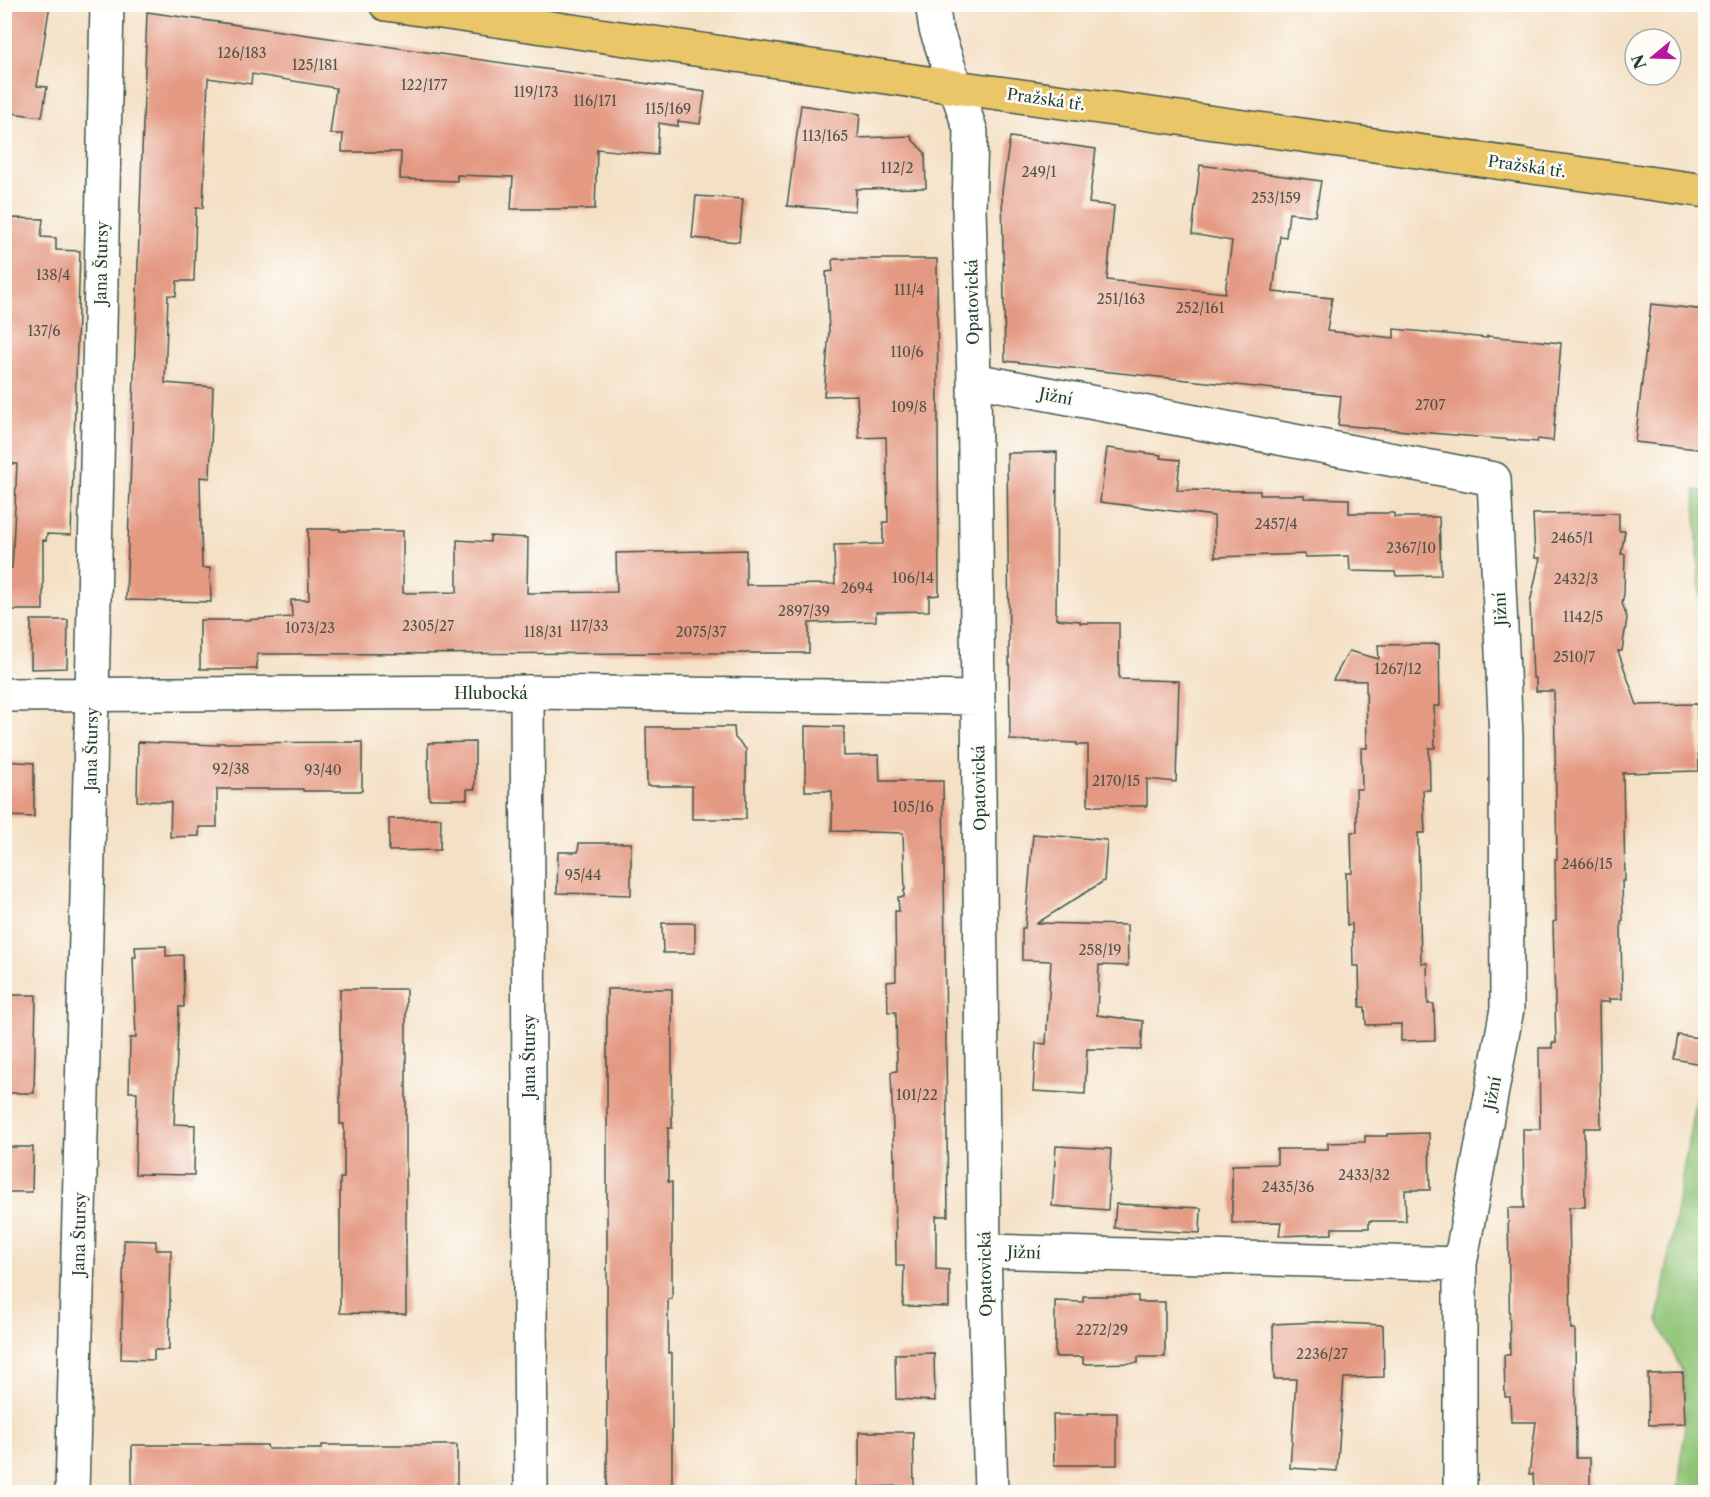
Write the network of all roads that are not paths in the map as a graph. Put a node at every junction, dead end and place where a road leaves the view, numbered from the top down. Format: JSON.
{"nodes":[{"id":1,"x":107,"y":4,"type":"edge"},
{"id":2,"x":386,"y":4,"type":"edge"},
{"id":3,"x":932,"y":4,"type":"edge"},
{"id":4,"x":955,"y":87,"type":"junction"},
{"id":5,"x":1706,"y":191,"type":"edge"},
{"id":6,"x":974,"y":380,"type":"junction"},
{"id":7,"x":527,"y":692,"type":"junction"},
{"id":8,"x":4,"y":695,"type":"edge"},
{"id":9,"x":92,"y":695,"type":"junction"},
{"id":10,"x":978,"y":698,"type":"junction"},
{"id":11,"x":984,"y":1251,"type":"junction"},
{"id":12,"x":1460,"y":1264,"type":"junction"},
{"id":13,"x":72,"y":1492,"type":"edge"},
{"id":14,"x":531,"y":1492,"type":"edge"},
{"id":15,"x":991,"y":1492,"type":"edge"},
{"id":16,"x":1460,"y":1492,"type":"edge"}],
"edges":[{"from":1,"to":9,"type":"street","name":"Jana Štursy"},
{"from":2,"to":4,"type":"main road","name":"Pražská tř."},
{"from":3,"to":4,"type":"street","name":"Opatovická"},
{"from":4,"to":5,"type":"main road","name":"Pražská tř."},
{"from":4,"to":6,"type":"street","name":"Opatovická"},
{"from":6,"to":10,"type":"street","name":"Opatovická"},
{"from":6,"to":12,"type":"street","name":"Jižní"},
{"from":7,"to":9,"type":"street","name":"Hlubocká"},
{"from":7,"to":10,"type":"street","name":"Hlubocká"},
{"from":7,"to":14,"type":"street","name":"Jana Štursy"},
{"from":8,"to":9,"type":"street","name":"Hlubocká"},
{"from":9,"to":13,"type":"street","name":"Jana Štursy"},
{"from":10,"to":11,"type":"street","name":"Opatovická"},
{"from":11,"to":12,"type":"street","name":"Jižní"},
{"from":11,"to":15,"type":"street","name":"Opatovická"},
{"from":12,"to":16,"type":"street","name":"Jižní"}]}
